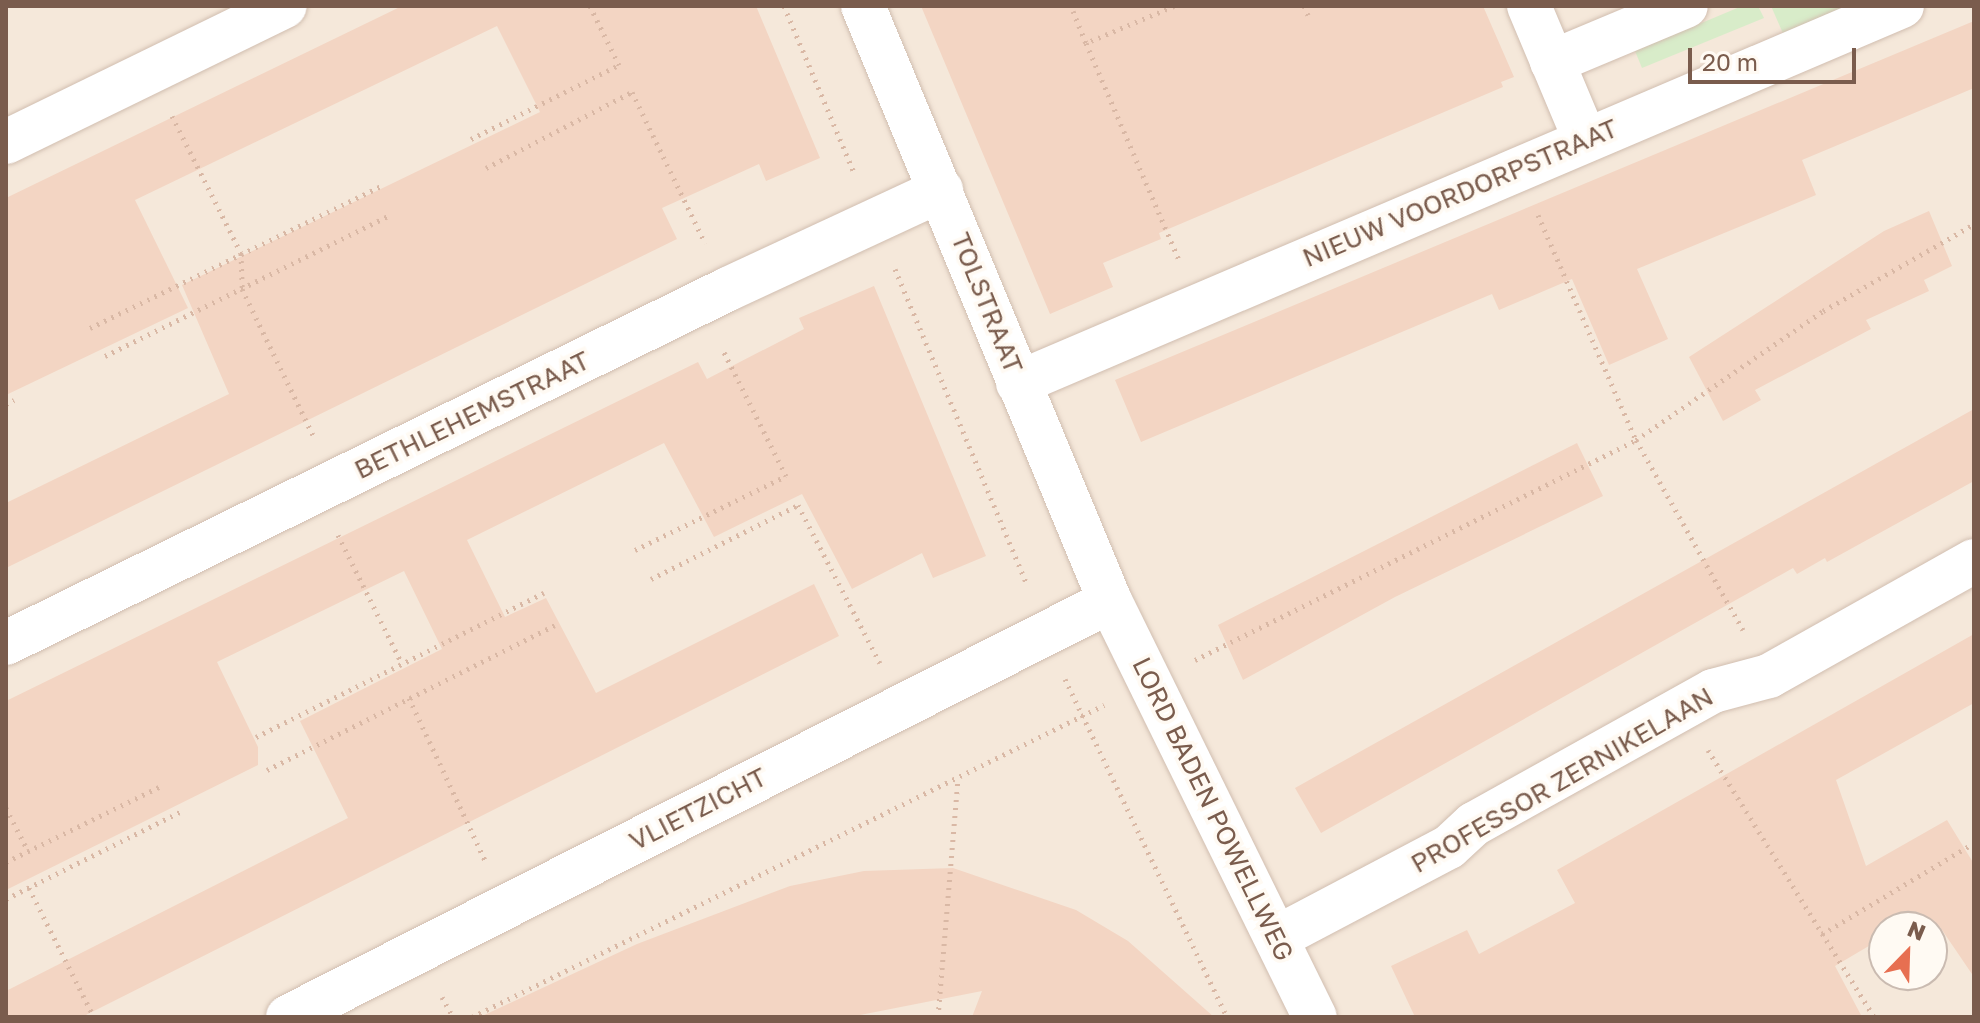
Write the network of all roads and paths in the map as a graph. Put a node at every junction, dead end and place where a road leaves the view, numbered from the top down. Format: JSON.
{"nodes":[{"id":1,"x":285,"y":6,"type":"edge"},
{"id":2,"x":590,"y":6,"type":"edge"},
{"id":3,"x":784,"y":6,"type":"edge"},
{"id":4,"x":863,"y":6,"type":"edge"},
{"id":5,"x":1174,"y":6,"type":"edge"},
{"id":6,"x":1304,"y":6,"type":"edge"},
{"id":7,"x":1529,"y":6,"type":"edge"},
{"id":8,"x":1686,"y":6,"type":"edge"},
{"id":9,"x":1902,"y":6,"type":"edge"},
{"id":10,"x":1073,"y":11,"type":"dead end"},
{"id":11,"x":1308,"y":15,"type":"dead end"},
{"id":12,"x":1086,"y":43,"type":"junction"},
{"id":13,"x":1552,"y":62,"type":"junction"},
{"id":14,"x":149,"y":73,"type":"junction"},
{"id":15,"x":471,"y":139,"type":"dead end"},
{"id":16,"x":1585,"y":139,"type":"junction"},
{"id":17,"x":6,"y":142,"type":"edge"},
{"id":18,"x":486,"y":168,"type":"dead end"},
{"id":19,"x":1518,"y":168,"type":"junction"},
{"id":20,"x":381,"y":186,"type":"dead end"},
{"id":21,"x":941,"y":190,"type":"junction"},
{"id":22,"x":390,"y":215,"type":"dead end"},
{"id":23,"x":873,"y":220,"type":"junction"},
{"id":24,"x":1974,"y":224,"type":"edge"},
{"id":25,"x":241,"y":253,"type":"junction"},
{"id":26,"x":242,"y":289,"type":"junction"},
{"id":27,"x":728,"y":289,"type":"junction"},
{"id":28,"x":1198,"y":305,"type":"junction"},
{"id":29,"x":90,"y":328,"type":"dead end"},
{"id":30,"x":105,"y":356,"type":"dead end"},
{"id":31,"x":1018,"y":383,"type":"junction"},
{"id":32,"x":14,"y":400,"type":"dead end"},
{"id":33,"x":6,"y":404,"type":"edge"},
{"id":34,"x":1636,"y":440,"type":"junction"},
{"id":35,"x":326,"y":487,"type":"junction"},
{"id":36,"x":635,"y":550,"type":"dead end"},
{"id":37,"x":1974,"y":561,"type":"edge"},
{"id":38,"x":651,"y":579,"type":"dead end"},
{"id":39,"x":544,"y":593,"type":"dead end"},
{"id":40,"x":1110,"y":601,"type":"junction"},
{"id":41,"x":555,"y":625,"type":"dead end"},
{"id":42,"x":1046,"y":632,"type":"junction"},
{"id":43,"x":6,"y":643,"type":"edge"},
{"id":44,"x":402,"y":664,"type":"junction"},
{"id":45,"x":1769,"y":676,"type":"junction"},
{"id":46,"x":1151,"y":683,"type":"junction"},
{"id":47,"x":409,"y":698,"type":"junction"},
{"id":48,"x":901,"y":704,"type":"junction"},
{"id":49,"x":1682,"y":708,"type":"junction"},
{"id":50,"x":1080,"y":717,"type":"junction"},
{"id":51,"x":256,"y":737,"type":"dead end"},
{"id":52,"x":267,"y":770,"type":"dead end"},
{"id":53,"x":958,"y":779,"type":"junction"},
{"id":54,"x":163,"y":785,"type":"dead end"},
{"id":55,"x":6,"y":808,"type":"edge"},
{"id":56,"x":180,"y":812,"type":"dead end"},
{"id":57,"x":1974,"y":843,"type":"edge"},
{"id":58,"x":28,"y":851,"type":"junction"},
{"id":59,"x":6,"y":862,"type":"edge"},
{"id":60,"x":29,"y":888,"type":"junction"},
{"id":61,"x":6,"y":899,"type":"edge"},
{"id":62,"x":507,"y":907,"type":"junction"},
{"id":63,"x":1822,"y":934,"type":"junction"},
{"id":64,"x":1278,"y":937,"type":"junction"},
{"id":65,"x":94,"y":1017,"type":"edge"},
{"id":66,"x":288,"y":1017,"type":"edge"},
{"id":67,"x":472,"y":1017,"type":"edge"},
{"id":68,"x":938,"y":1017,"type":"edge"},
{"id":69,"x":1227,"y":1017,"type":"edge"},
{"id":70,"x":1315,"y":1017,"type":"edge"},
{"id":71,"x":1874,"y":1017,"type":"edge"}],
"edges":[{"from":1,"to":14,"type":"street"},
{"from":2,"to":15,"type":"path"},
{"from":3,"to":23,"type":"path"},
{"from":4,"to":21,"type":"street","name":"TOLSTRAAT"},
{"from":5,"to":12,"type":"path"},
{"from":6,"to":11,"type":"path"},
{"from":7,"to":13,"type":"street"},
{"from":8,"to":13,"type":"street"},
{"from":9,"to":16,"type":"street","name":"NIEUW VOORDORPSTRAAT"},
{"from":10,"to":12,"type":"path"},
{"from":12,"to":28,"type":"path"},
{"from":13,"to":16,"type":"street"},
{"from":14,"to":17,"type":"street"},
{"from":14,"to":25,"type":"path"},
{"from":16,"to":19,"type":"street","name":"NIEUW VOORDORPSTRAAT"},
{"from":18,"to":27,"type":"path"},
{"from":19,"to":28,"type":"street","name":"NIEUW VOORDORPSTRAAT"},
{"from":19,"to":34,"type":"path"},
{"from":20,"to":25,"type":"path"},
{"from":21,"to":23,"type":"street","name":"BETHLEHEMSTRAAT"},
{"from":21,"to":31,"type":"street","name":"TOLSTRAAT"},
{"from":22,"to":26,"type":"path"},
{"from":23,"to":27,"type":"street","name":"BETHLEHEMSTRAAT"},
{"from":23,"to":42,"type":"path"},
{"from":24,"to":34,"type":"path"},
{"from":25,"to":26,"type":"path"},
{"from":25,"to":29,"type":"path"},
{"from":26,"to":30,"type":"path"},
{"from":26,"to":35,"type":"path"},
{"from":27,"to":35,"type":"street","name":"BETHLEHEMSTRAAT"},
{"from":27,"to":36,"type":"path"},
{"from":28,"to":31,"type":"street","name":"NIEUW VOORDORPSTRAAT"},
{"from":31,"to":40,"type":"street","name":"TOLSTRAAT"},
{"from":32,"to":33,"type":"path"},
{"from":34,"to":45,"type":"path"},
{"from":34,"to":46,"type":"path"},
{"from":35,"to":43,"type":"street","name":"BETHLEHEMSTRAAT"},
{"from":35,"to":44,"type":"path"},
{"from":37,"to":45,"type":"street","name":"PROFESSOR ZERNIKELAAN"},
{"from":38,"to":48,"type":"path"},
{"from":39,"to":44,"type":"path"},
{"from":40,"to":42,"type":"street","name":"VLIETZICHT"},
{"from":40,"to":46,"type":"street","name":"LORD BADEN POWELLWEG"},
{"from":41,"to":47,"type":"path"},
{"from":42,"to":48,"type":"street","name":"VLIETZICHT"},
{"from":42,"to":50,"type":"path"},
{"from":44,"to":51,"type":"path"},
{"from":45,"to":49,"type":"street","name":"PROFESSOR ZERNIKELAAN"},
{"from":46,"to":50,"type":"path"},
{"from":46,"to":64,"type":"street","name":"LORD BADEN POWELLWEG"},
{"from":47,"to":52,"type":"path"},
{"from":47,"to":62,"type":"path"},
{"from":48,"to":62,"type":"street","name":"VLIETZICHT"},
{"from":49,"to":63,"type":"path"},
{"from":49,"to":64,"type":"street","name":"PROFESSOR ZERNIKELAAN"},
{"from":50,"to":53,"type":"path"},
{"from":50,"to":69,"type":"path"},
{"from":53,"to":67,"type":"path"},
{"from":53,"to":68,"type":"path"},
{"from":54,"to":58,"type":"path"},
{"from":55,"to":58,"type":"path"},
{"from":56,"to":60,"type":"path"},
{"from":57,"to":63,"type":"path"},
{"from":58,"to":59,"type":"path"},
{"from":60,"to":61,"type":"path"},
{"from":60,"to":65,"type":"path"},
{"from":62,"to":66,"type":"street","name":"VLIETZICHT"},
{"from":63,"to":71,"type":"path"},
{"from":64,"to":70,"type":"street","name":"LORD BADEN POWELLWEG"}]}
